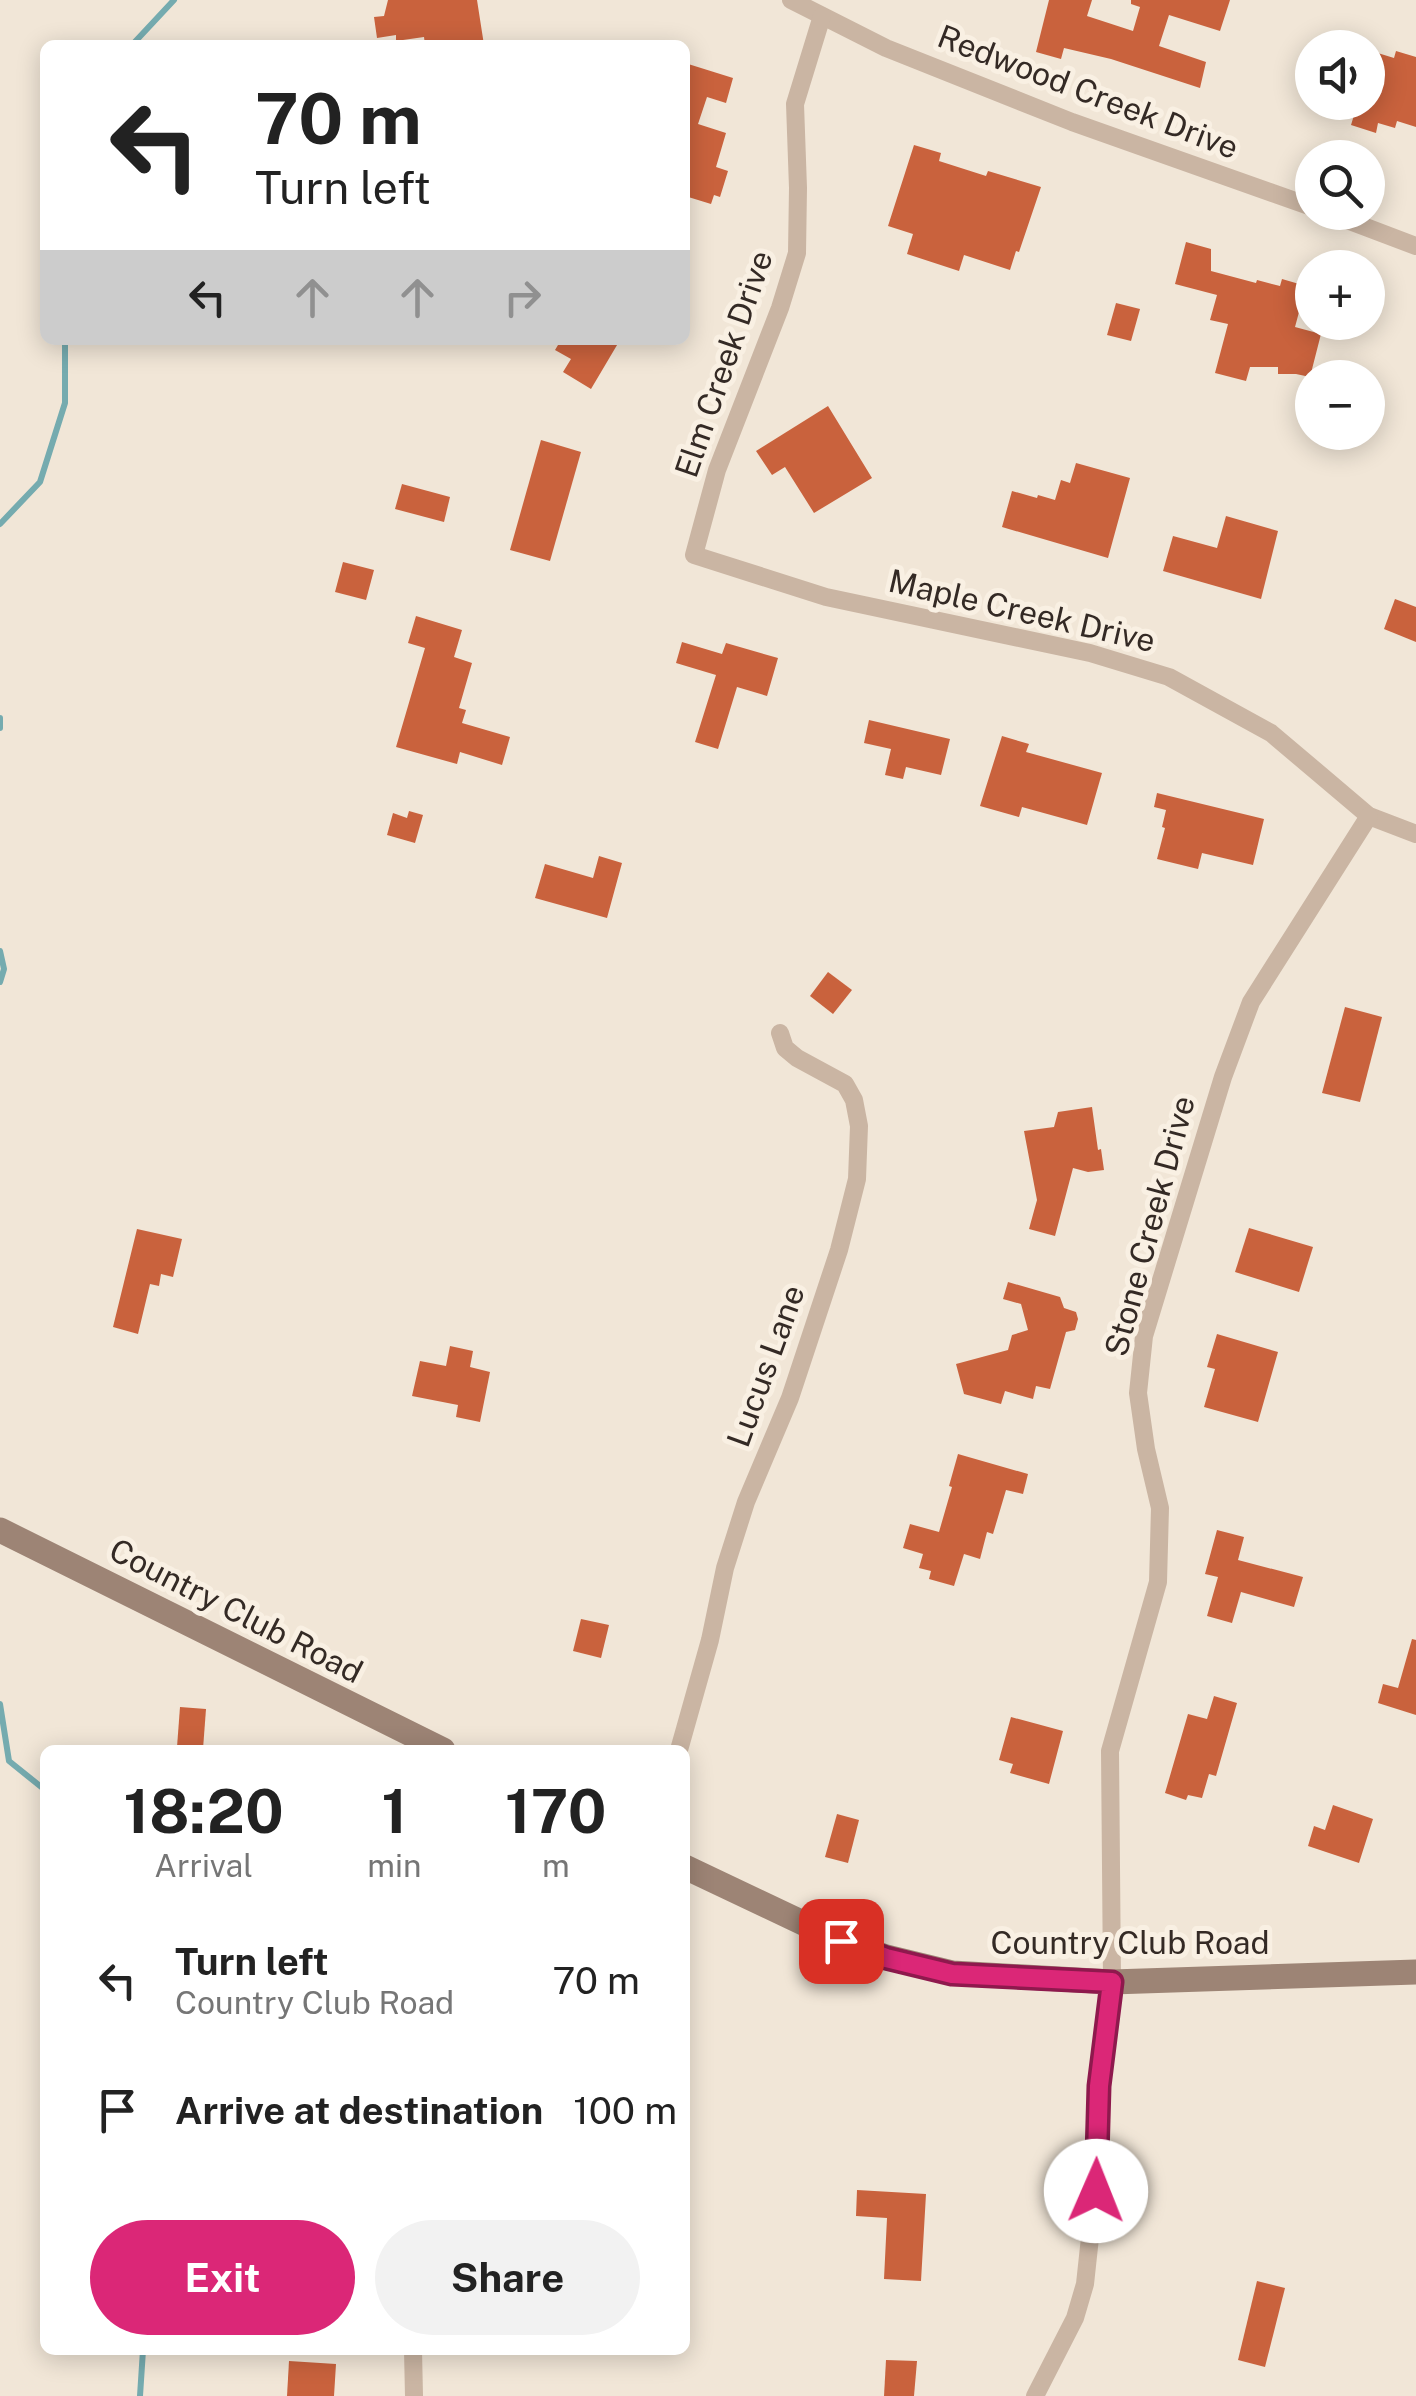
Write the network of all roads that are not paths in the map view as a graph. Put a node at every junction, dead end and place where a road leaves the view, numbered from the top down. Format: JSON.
{"nodes":[{"id":1,"x":790,"y":0,"type":"edge"},
{"id":2,"x":822,"y":16,"type":"junction"},
{"id":3,"x":1295,"y":202,"type":"edge"},
{"id":4,"x":1374,"y":230,"type":"edge"},
{"id":5,"x":1416,"y":246,"type":"edge"},
{"id":6,"x":694,"y":555,"type":"joint"},
{"id":7,"x":1368,"y":816,"type":"junction"},
{"id":8,"x":1416,"y":834,"type":"edge"},
{"id":9,"x":780,"y":1032,"type":"dead end"},
{"id":10,"x":0,"y":1530,"type":"edge"},
{"id":11,"x":434,"y":1745,"type":"edge"},
{"id":12,"x":680,"y":1745,"type":"edge"},
{"id":13,"x":690,"y":1869,"type":"edge"},
{"id":14,"x":1416,"y":1972,"type":"edge"},
{"id":15,"x":1112,"y":1982,"type":"junction"},
{"id":16,"x":414,"y":2355,"type":"edge"},
{"id":17,"x":414,"y":2396,"type":"edge"},
{"id":18,"x":1035,"y":2396,"type":"edge"}],
"edges":[{"from":1,"to":2,"type":"street","name":"Redwood Creek Drive"},
{"from":2,"to":3,"type":"street","name":"Redwood Creek Drive"},
{"from":2,"to":6,"type":"street","name":"Elm Creek Drive"},
{"from":4,"to":5,"type":"street"},
{"from":6,"to":7,"type":"street","name":"Maple Creek Drive"},
{"from":7,"to":8,"type":"street","name":"Maple Creek Drive"},
{"from":7,"to":15,"type":"street","name":"Stone Creek Drive"},
{"from":9,"to":12,"type":"street","name":"Lucus Lane"},
{"from":10,"to":11,"type":"main road","name":"Country Club Road"},
{"from":13,"to":15,"type":"main road","name":"Country Club Road"},
{"from":14,"to":15,"type":"main road","name":"Country Club Road"},
{"from":15,"to":18,"type":"street","name":"Stone Creek Drive"},
{"from":16,"to":17,"type":"street"}]}
